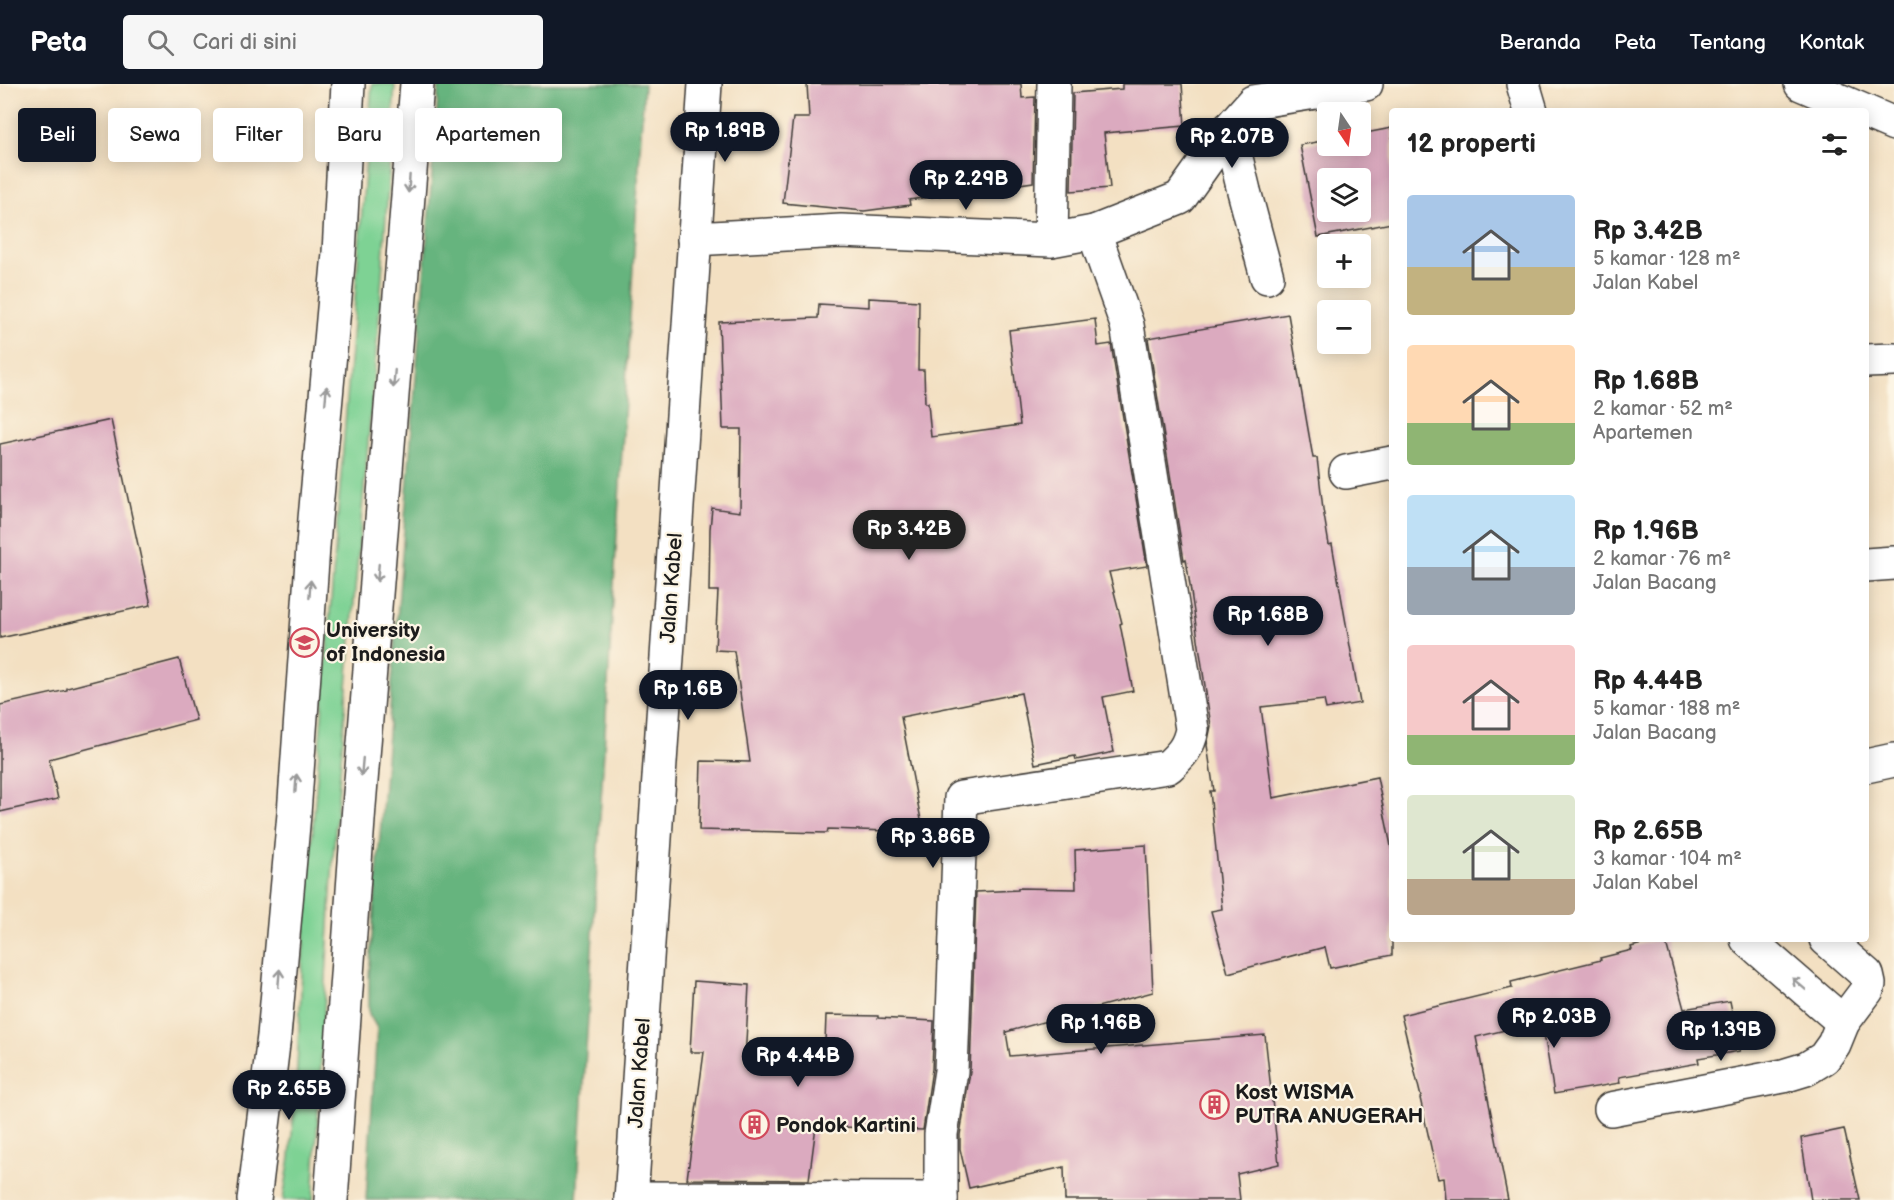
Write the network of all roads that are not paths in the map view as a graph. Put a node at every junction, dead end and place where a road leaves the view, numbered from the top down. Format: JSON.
{"nodes":[{"id":1,"x":348,"y":84,"type":"edge"},
{"id":2,"x":417,"y":84,"type":"edge"},
{"id":3,"x":705,"y":84,"type":"edge"},
{"id":4,"x":1054,"y":84,"type":"edge"},
{"id":5,"x":1366,"y":84,"type":"edge"},
{"id":6,"x":1523,"y":84,"type":"edge"},
{"id":7,"x":1801,"y":84,"type":"edge"},
{"id":8,"x":1530,"y":108,"type":"edge"},
{"id":9,"x":1858,"y":108,"type":"edge"},
{"id":10,"x":1869,"y":113,"type":"edge"},
{"id":11,"x":1894,"y":124,"type":"edge"},
{"id":12,"x":1229,"y":129,"type":"junction"},
{"id":13,"x":1094,"y":232,"type":"junction"},
{"id":14,"x":694,"y":239,"type":"junction"},
{"id":15,"x":1051,"y":240,"type":"junction"},
{"id":16,"x":1267,"y":277,"type":"dead end"},
{"id":17,"x":1894,"y":360,"type":"edge"},
{"id":18,"x":1869,"y":361,"type":"edge"},
{"id":19,"x":1389,"y":464,"type":"edge"},
{"id":20,"x":1346,"y":472,"type":"dead end"},
{"id":21,"x":1894,"y":563,"type":"edge"},
{"id":22,"x":1869,"y":565,"type":"edge"},
{"id":23,"x":1894,"y":760,"type":"edge"},
{"id":24,"x":1869,"y":764,"type":"edge"},
{"id":25,"x":1750,"y":942,"type":"edge"},
{"id":26,"x":1829,"y":942,"type":"edge"},
{"id":27,"x":1843,"y":1022,"type":"junction"},
{"id":28,"x":1611,"y":1109,"type":"dead end"},
{"id":29,"x":631,"y":1199,"type":"edge"},
{"id":30,"x":941,"y":1199,"type":"edge"},
{"id":31,"x":254,"y":1200,"type":"edge"},
{"id":32,"x":331,"y":1200,"type":"edge"}],
"edges":[{"from":31,"to":1,"type":"street","one_way":true},
{"from":2,"to":32,"type":"street","one_way":true},
{"from":3,"to":14,"type":"street","name":"Jalan Kabel"},
{"from":4,"to":15,"type":"street"},
{"from":5,"to":12,"type":"street"},
{"from":6,"to":8,"type":"street"},
{"from":7,"to":9,"type":"street"},
{"from":10,"to":11,"type":"street"},
{"from":12,"to":13,"type":"street"},
{"from":12,"to":16,"type":"street"},
{"from":13,"to":15,"type":"street"},
{"from":13,"to":30,"type":"street"},
{"from":14,"to":15,"type":"street"},
{"from":14,"to":29,"type":"street","name":"Jalan Kabel"},
{"from":17,"to":18,"type":"street"},
{"from":19,"to":20,"type":"street"},
{"from":21,"to":22,"type":"street"},
{"from":23,"to":24,"type":"street"},
{"from":27,"to":25,"type":"street","one_way":true},
{"from":26,"to":27,"type":"street"},
{"from":27,"to":28,"type":"street"},
{"from":29,"to":30,"type":"street"}]}
